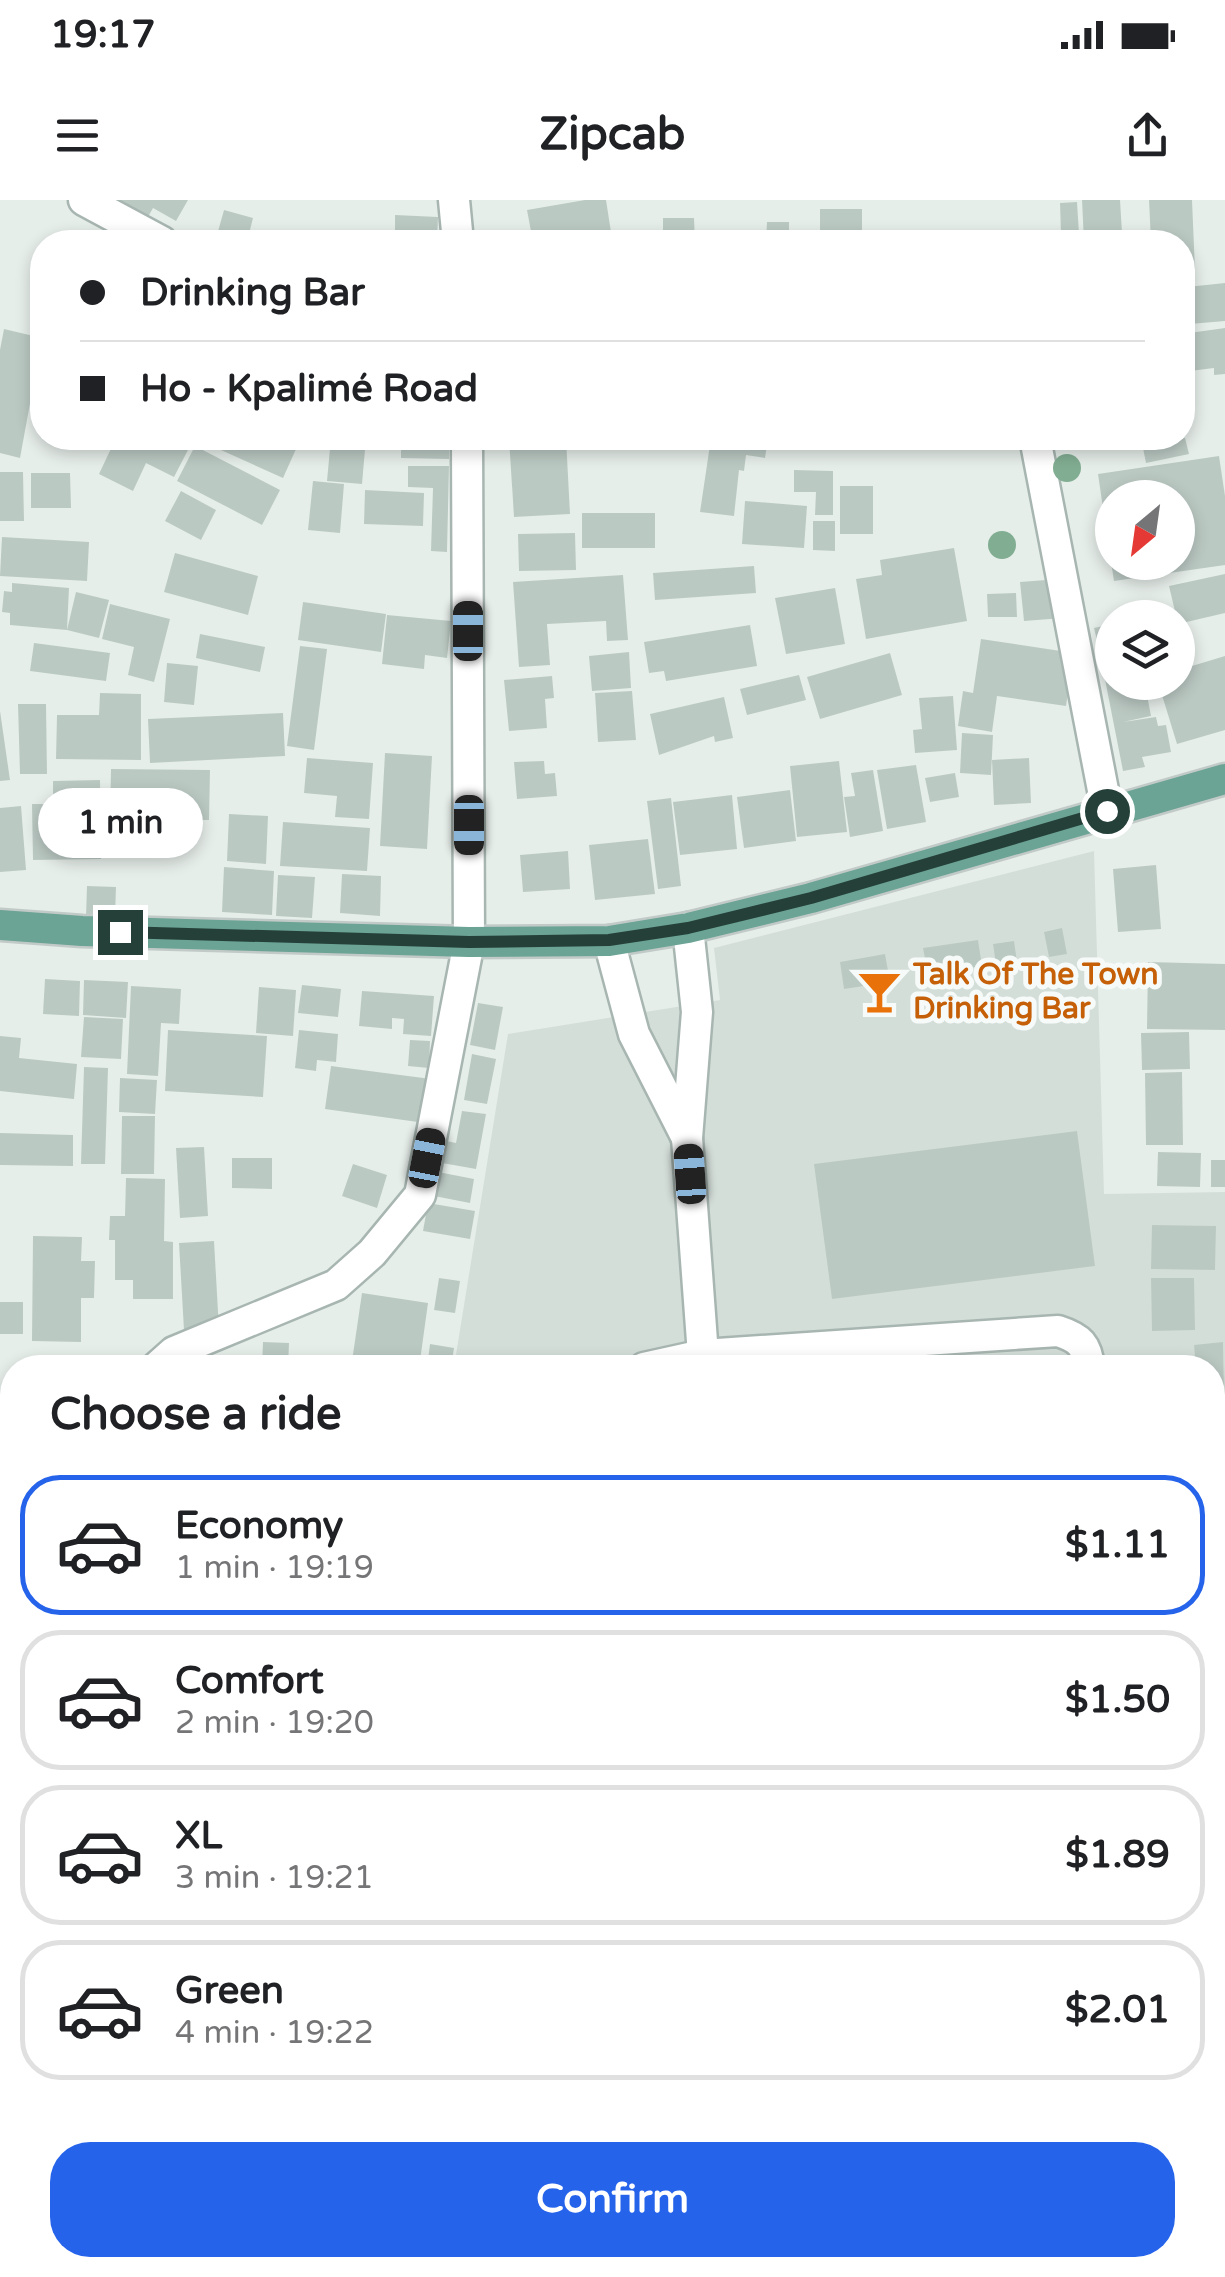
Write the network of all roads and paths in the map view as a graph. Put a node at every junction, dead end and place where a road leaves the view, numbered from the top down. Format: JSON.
{"nodes":[{"id":1,"x":84,"y":200,"type":"edge"},
{"id":2,"x":454,"y":200,"type":"edge"},
{"id":3,"x":140,"y":230,"type":"edge"},
{"id":4,"x":457,"y":230,"type":"edge"},
{"id":5,"x":467,"y":450,"type":"edge"},
{"id":6,"x":1037,"y":450,"type":"edge"},
{"id":7,"x":1225,"y":779,"type":"edge"},
{"id":8,"x":1107,"y":811,"type":"junction"},
{"id":9,"x":0,"y":925,"type":"edge"},
{"id":10,"x":688,"y":928,"type":"junction"},
{"id":11,"x":609,"y":940,"type":"junction"},
{"id":12,"x":469,"y":942,"type":"junction"},
{"id":13,"x":688,"y":1138,"type":"junction"},
{"id":14,"x":171,"y":1355,"type":"edge"},
{"id":15,"x":704,"y":1355,"type":"joint"},
{"id":16,"x":1088,"y":1355,"type":"edge"}],
"edges":[{"from":1,"to":3,"type":"street"},
{"from":2,"to":4,"type":"street"},
{"from":5,"to":12,"type":"street"},
{"from":6,"to":8,"type":"street"},
{"from":7,"to":8,"type":"main road"},
{"from":8,"to":10,"type":"main road"},
{"from":9,"to":12,"type":"main road"},
{"from":10,"to":11,"type":"main road"},
{"from":10,"to":13,"type":"street"},
{"from":11,"to":12,"type":"main road"},
{"from":11,"to":13,"type":"street"},
{"from":12,"to":14,"type":"street"},
{"from":13,"to":15,"type":"street"},
{"from":15,"to":16,"type":"street"}]}
